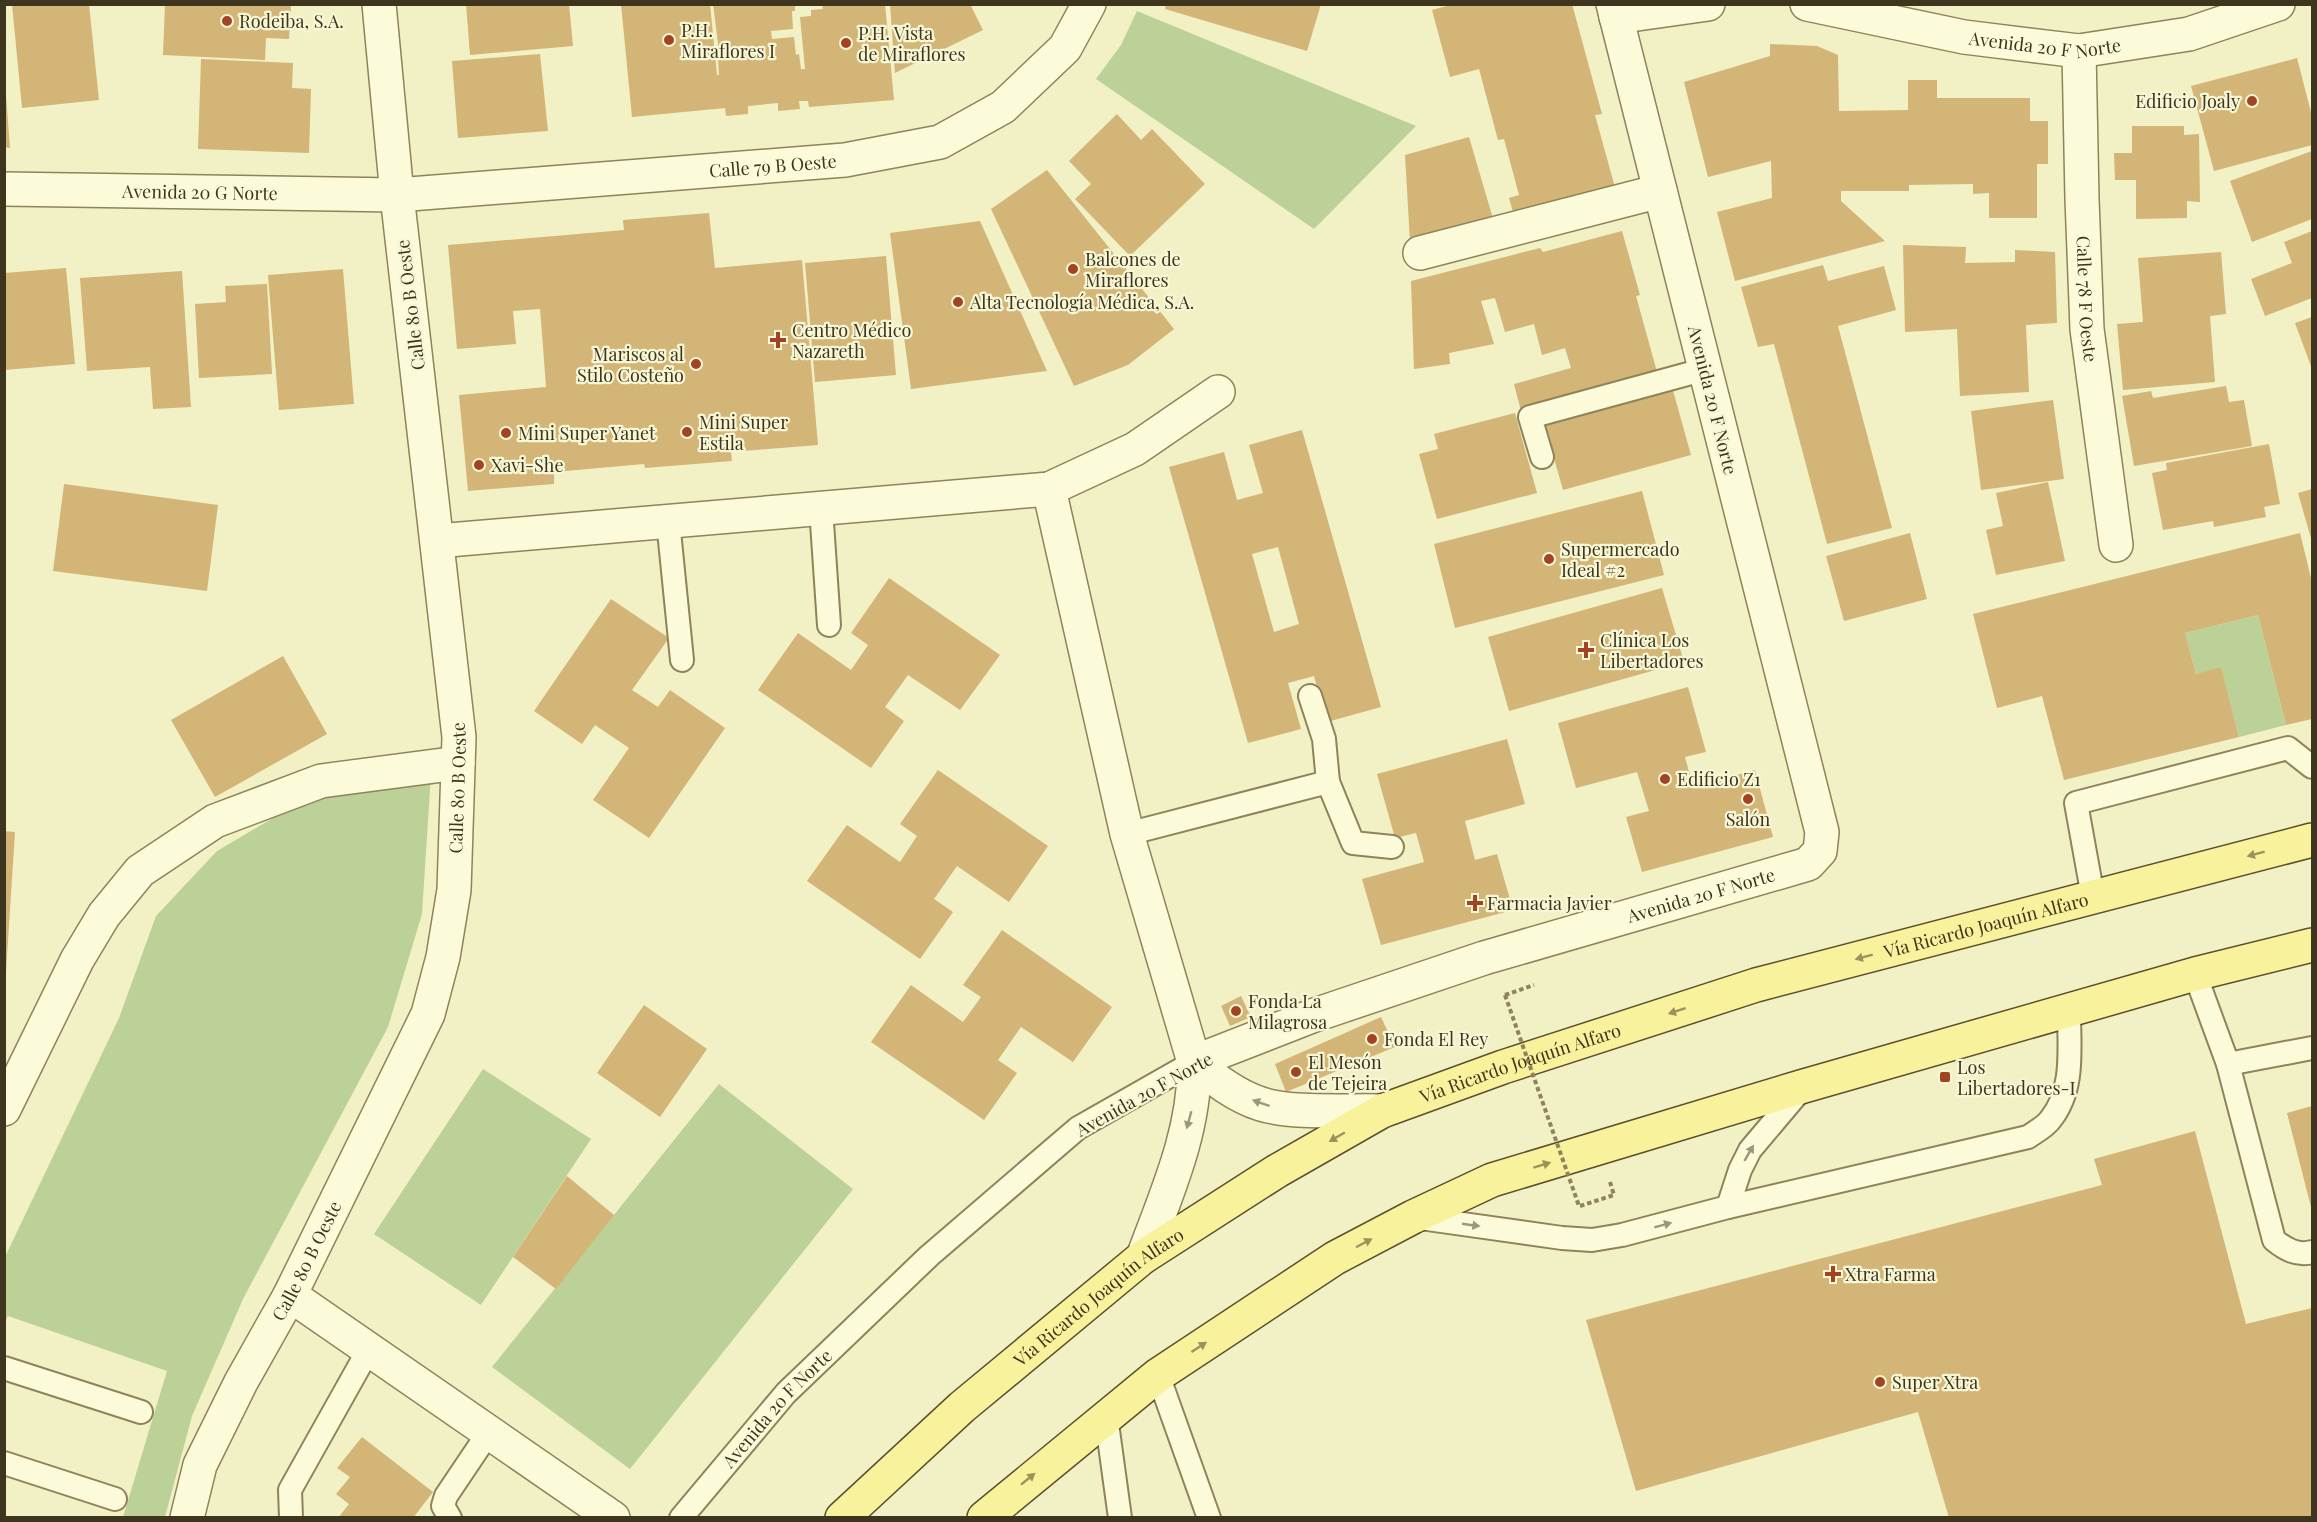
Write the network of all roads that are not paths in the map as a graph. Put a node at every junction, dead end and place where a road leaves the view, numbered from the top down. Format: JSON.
{"nodes":[{"id":1,"x":379,"y":4,"type":"edge"},
{"id":2,"x":1089,"y":4,"type":"edge"},
{"id":3,"x":1708,"y":4,"type":"edge"},
{"id":4,"x":1807,"y":4,"type":"edge"},
{"id":5,"x":2278,"y":4,"type":"edge"},
{"id":6,"x":1615,"y":11,"type":"edge"},
{"id":7,"x":2079,"y":51,"type":"junction"},
{"id":8,"x":4,"y":189,"type":"edge"},
{"id":9,"x":1660,"y":191,"type":"junction"},
{"id":10,"x":397,"y":195,"type":"junction"},
{"id":11,"x":1420,"y":253,"type":"dead end"},
{"id":12,"x":1706,"y":369,"type":"junction"},
{"id":13,"x":1218,"y":392,"type":"dead end"},
{"id":14,"x":1542,"y":457,"type":"dead end"},
{"id":15,"x":1049,"y":489,"type":"junction"},
{"id":16,"x":821,"y":508,"type":"junction"},
{"id":17,"x":668,"y":521,"type":"junction"},
{"id":18,"x":437,"y":541,"type":"junction"},
{"id":19,"x":2116,"y":545,"type":"dead end"},
{"id":20,"x":829,"y":625,"type":"dead end"},
{"id":21,"x":682,"y":660,"type":"dead end"},
{"id":22,"x":1310,"y":696,"type":"dead end"},
{"id":23,"x":458,"y":763,"type":"junction"},
{"id":24,"x":2313,"y":767,"type":"edge"},
{"id":25,"x":1328,"y":782,"type":"junction"},
{"id":26,"x":1127,"y":834,"type":"junction"},
{"id":27,"x":2313,"y":840,"type":"edge"},
{"id":28,"x":1392,"y":847,"type":"dead end"},
{"id":29,"x":2093,"y":897,"type":"junction"},
{"id":30,"x":2313,"y":945,"type":"edge"},
{"id":31,"x":2195,"y":974,"type":"junction"},
{"id":32,"x":2069,"y":1011,"type":"junction"},
{"id":33,"x":2313,"y":1047,"type":"edge"},
{"id":34,"x":1194,"y":1062,"type":"junction"},
{"id":35,"x":2228,"y":1064,"type":"junction"},
{"id":36,"x":1804,"y":1086,"type":"junction"},
{"id":37,"x":4,"y":1109,"type":"edge"},
{"id":38,"x":1382,"y":1111,"type":"junction"},
{"id":39,"x":1728,"y":1208,"type":"junction"},
{"id":40,"x":1413,"y":1217,"type":"junction"},
{"id":41,"x":2313,"y":1252,"type":"edge"},
{"id":42,"x":1143,"y":1257,"type":"junction"},
{"id":43,"x":290,"y":1295,"type":"junction"},
{"id":44,"x":369,"y":1349,"type":"junction"},
{"id":45,"x":4,"y":1368,"type":"edge"},
{"id":46,"x":1158,"y":1374,"type":"junction"},
{"id":47,"x":141,"y":1412,"type":"dead end"},
{"id":48,"x":1106,"y":1416,"type":"junction"},
{"id":49,"x":489,"y":1432,"type":"junction"},
{"id":50,"x":4,"y":1462,"type":"edge"},
{"id":51,"x":115,"y":1499,"type":"dead end"},
{"id":52,"x":991,"y":1513,"type":"edge"},
{"id":53,"x":440,"y":1514,"type":"edge"},
{"id":54,"x":187,"y":1518,"type":"edge"},
{"id":55,"x":291,"y":1518,"type":"edge"},
{"id":56,"x":613,"y":1518,"type":"edge"},
{"id":57,"x":681,"y":1518,"type":"edge"},
{"id":58,"x":842,"y":1518,"type":"edge"},
{"id":59,"x":1120,"y":1518,"type":"edge"},
{"id":60,"x":1209,"y":1518,"type":"edge"}],
"edges":[{"from":1,"to":10,"type":"street","name":"Calle 80 B Oeste"},
{"from":2,"to":10,"type":"street","name":"Calle 79 B Oeste"},
{"from":3,"to":6,"type":"street","name":"Avenida 20 F Norte"},
{"from":4,"to":7,"type":"street","name":"Avenida 20 F Norte"},
{"from":5,"to":7,"type":"street","name":"Avenida 20 F Norte"},
{"from":6,"to":9,"type":"street","name":"Avenida 20 F Norte"},
{"from":7,"to":19,"type":"street","name":"Calle 78 F Oeste"},
{"from":8,"to":10,"type":"street","name":"Avenida 20 G Norte"},
{"from":9,"to":11,"type":"street"},
{"from":9,"to":12,"type":"street","name":"Avenida 20 F Norte"},
{"from":10,"to":18,"type":"street","name":"Calle 80 B Oeste"},
{"from":12,"to":14,"type":"lane"},
{"from":12,"to":34,"type":"street","name":"Avenida 20 F Norte"},
{"from":13,"to":15,"type":"street"},
{"from":15,"to":16,"type":"street"},
{"from":15,"to":26,"type":"street"},
{"from":16,"to":17,"type":"street"},
{"from":16,"to":20,"type":"lane"},
{"from":17,"to":18,"type":"street"},
{"from":17,"to":21,"type":"lane"},
{"from":18,"to":23,"type":"street","name":"Calle 80 B Oeste"},
{"from":22,"to":25,"type":"lane"},
{"from":23,"to":37,"type":"street"},
{"from":23,"to":43,"type":"street","name":"Calle 80 B Oeste"},
{"from":24,"to":29,"type":"lane"},
{"from":25,"to":26,"type":"lane"},
{"from":25,"to":28,"type":"lane"},
{"from":26,"to":34,"type":"street"},
{"from":27,"to":29,"type":"main road","name":"Vía Ricardo Joaquín Alfaro","one_way":true},
{"from":29,"to":38,"type":"main road","name":"Vía Ricardo Joaquín Alfaro","one_way":true},
{"from":30,"to":31,"type":"main road"},
{"from":31,"to":32,"type":"main road"},
{"from":31,"to":35,"type":"lane"},
{"from":32,"to":36,"type":"main road"},
{"from":32,"to":39,"type":"lane"},
{"from":33,"to":35,"type":"lane"},
{"from":38,"to":34,"type":"street","one_way":true},
{"from":34,"to":42,"type":"street","one_way":true},
{"from":34,"to":57,"type":"lane","name":"Avenida 20 F Norte"},
{"from":35,"to":41,"type":"lane"},
{"from":39,"to":36,"type":"lane","one_way":true},
{"from":40,"to":36,"type":"main road","one_way":true},
{"from":38,"to":42,"type":"main road","name":"Vía Ricardo Joaquín Alfaro","one_way":true},
{"from":40,"to":39,"type":"lane","one_way":true},
{"from":46,"to":40,"type":"main road","one_way":true},
{"from":42,"to":58,"type":"main road","name":"Vía Ricardo Joaquín Alfaro"},
{"from":43,"to":44,"type":"street"},
{"from":43,"to":54,"type":"street","name":"Calle 80 B Oeste"},
{"from":44,"to":49,"type":"street"},
{"from":44,"to":55,"type":"lane"},
{"from":45,"to":47,"type":"lane"},
{"from":46,"to":48,"type":"main road"},
{"from":46,"to":60,"type":"lane"},
{"from":52,"to":48,"type":"main road","one_way":true},
{"from":48,"to":59,"type":"lane"},
{"from":49,"to":53,"type":"lane"},
{"from":49,"to":56,"type":"street"},
{"from":50,"to":51,"type":"lane"}]}
